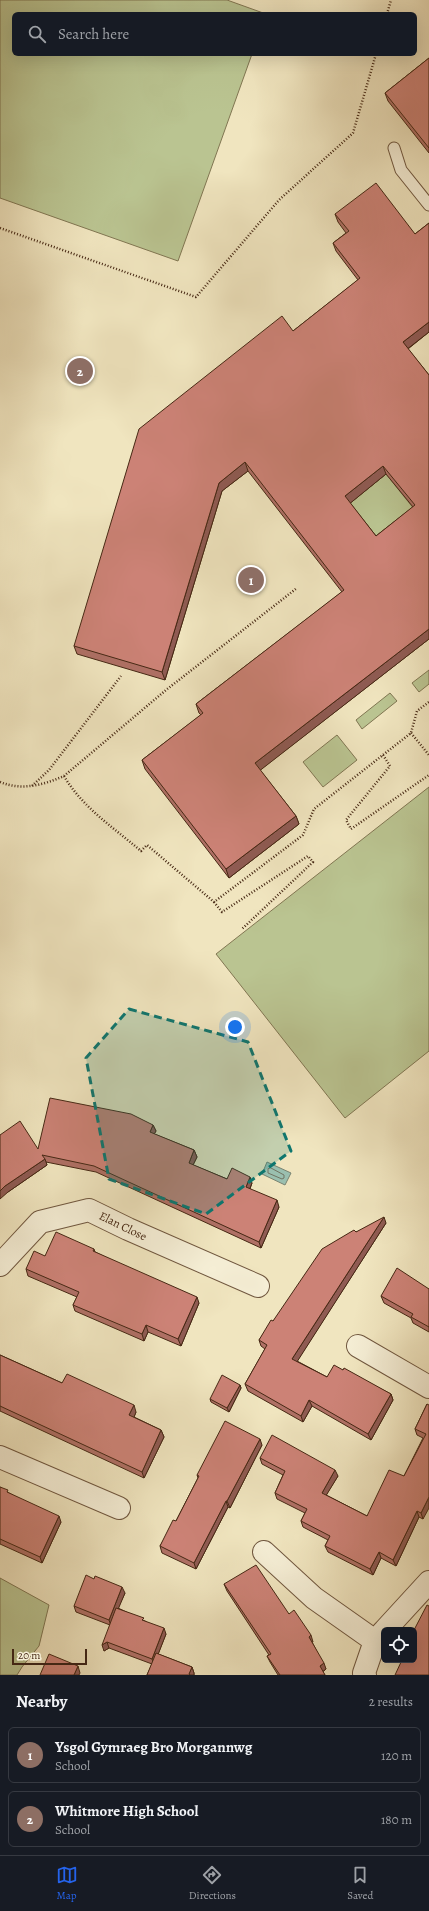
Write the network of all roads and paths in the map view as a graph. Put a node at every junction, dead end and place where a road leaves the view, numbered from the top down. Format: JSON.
{"nodes":[{"id":1,"x":391,"y":0,"type":"edge"},
{"id":2,"x":388,"y":12,"type":"edge"},
{"id":3,"x":375,"y":56,"type":"edge"},
{"id":4,"x":394,"y":148,"type":"dead end"},
{"id":5,"x":429,"y":205,"type":"edge"},
{"id":6,"x":0,"y":228,"type":"edge"},
{"id":7,"x":297,"y":588,"type":"dead end"},
{"id":8,"x":121,"y":676,"type":"edge"},
{"id":9,"x":429,"y":702,"type":"edge"},
{"id":10,"x":411,"y":733,"type":"junction"},
{"id":11,"x":383,"y":755,"type":"junction"},
{"id":12,"x":429,"y":755,"type":"edge"},
{"id":13,"x":429,"y":775,"type":"edge"},
{"id":14,"x":64,"y":776,"type":"junction"},
{"id":15,"x":0,"y":782,"type":"edge"},
{"id":16,"x":31,"y":786,"type":"junction"},
{"id":17,"x":214,"y":902,"type":"junction"},
{"id":18,"x":242,"y":929,"type":"dead end"},
{"id":19,"x":0,"y":1265,"type":"edge"},
{"id":20,"x":258,"y":1286,"type":"dead end"},
{"id":21,"x":358,"y":1346,"type":"dead end"},
{"id":22,"x":429,"y":1387,"type":"edge"},
{"id":23,"x":0,"y":1457,"type":"edge"},
{"id":24,"x":119,"y":1508,"type":"dead end"},
{"id":25,"x":264,"y":1552,"type":"dead end"},
{"id":26,"x":429,"y":1582,"type":"edge"},
{"id":27,"x":387,"y":1627,"type":"edge"},
{"id":28,"x":381,"y":1634,"type":"edge"},
{"id":29,"x":365,"y":1675,"type":"edge"}],
"edges":[{"from":1,"to":2,"type":"path"},
{"from":3,"to":6,"type":"path"},
{"from":4,"to":5,"type":"lane"},
{"from":7,"to":14,"type":"path"},
{"from":8,"to":16,"type":"path"},
{"from":9,"to":10,"type":"path"},
{"from":10,"to":11,"type":"path"},
{"from":10,"to":12,"type":"path"},
{"from":11,"to":13,"type":"path"},
{"from":11,"to":17,"type":"path"},
{"from":14,"to":16,"type":"path"},
{"from":14,"to":17,"type":"path"},
{"from":15,"to":16,"type":"path"},
{"from":17,"to":18,"type":"path"},
{"from":19,"to":20,"type":"street","name":"Elan Close"},
{"from":21,"to":22,"type":"street"},
{"from":23,"to":24,"type":"street"},
{"from":25,"to":28,"type":"street"},
{"from":26,"to":27,"type":"street"},
{"from":28,"to":29,"type":"street"}]}
